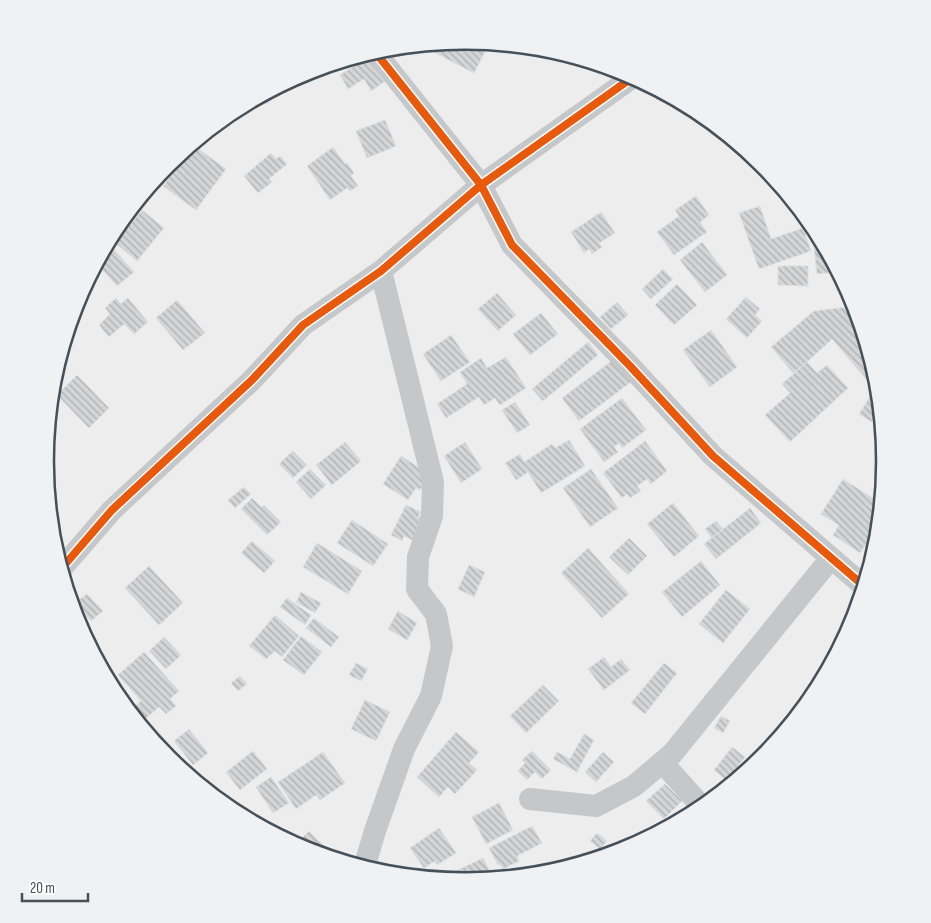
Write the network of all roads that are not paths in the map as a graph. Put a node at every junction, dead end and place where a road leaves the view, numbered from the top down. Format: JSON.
{"nodes":[{"id":1,"x":381,"y":59,"type":"edge"},
{"id":2,"x":626,"y":82,"type":"edge"},
{"id":3,"x":481,"y":185,"type":"junction"},
{"id":4,"x":380,"y":271,"type":"junction"},
{"id":5,"x":831,"y":558,"type":"junction"},
{"id":6,"x":67,"y":562,"type":"edge"},
{"id":7,"x":860,"y":578,"type":"edge"},
{"id":8,"x":662,"y":762,"type":"junction"},
{"id":9,"x":530,"y":799,"type":"dead end"},
{"id":10,"x":697,"y":802,"type":"edge"},
{"id":11,"x":366,"y":861,"type":"edge"}],
"edges":[{"from":1,"to":3,"type":"street"},
{"from":2,"to":3,"type":"street"},
{"from":3,"to":4,"type":"street"},
{"from":3,"to":5,"type":"street"},
{"from":4,"to":6,"type":"street"},
{"from":4,"to":11,"type":"street"},
{"from":5,"to":7,"type":"street"},
{"from":5,"to":8,"type":"street"},
{"from":8,"to":9,"type":"street"},
{"from":8,"to":10,"type":"street"}]}
